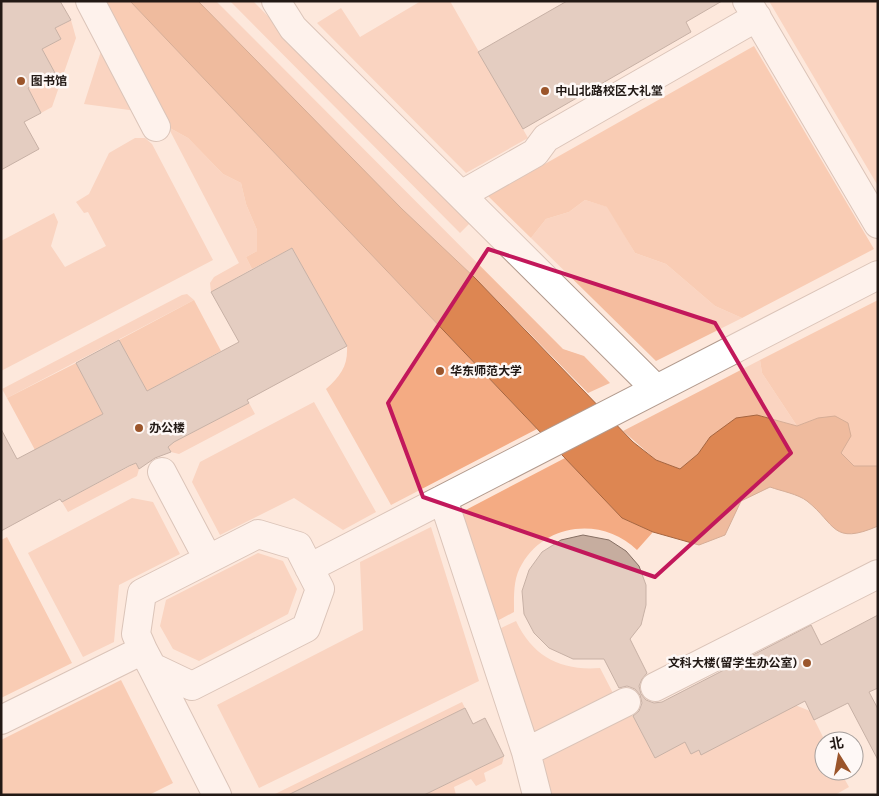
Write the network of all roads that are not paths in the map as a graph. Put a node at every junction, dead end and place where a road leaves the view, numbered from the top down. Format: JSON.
{"nodes":[{"id":1,"x":90,"y":1,"type":"edge"},
{"id":2,"x":276,"y":1,"type":"edge"},
{"id":3,"x":752,"y":9,"type":"edge"},
{"id":4,"x":156,"y":127,"type":"dead end"},
{"id":5,"x":461,"y":196,"type":"junction"},
{"id":6,"x":878,"y":224,"type":"edge"},
{"id":7,"x":878,"y":275,"type":"edge"},
{"id":8,"x":656,"y":389,"type":"junction"},
{"id":9,"x":162,"y":472,"type":"dead end"},
{"id":10,"x":443,"y":499,"type":"junction"},
{"id":11,"x":208,"y":559,"type":"junction"},
{"id":12,"x":309,"y":568,"type":"junction"},
{"id":13,"x":878,"y":574,"type":"edge"},
{"id":14,"x":148,"y":658,"type":"junction"},
{"id":15,"x":655,"y":688,"type":"dead end"},
{"id":16,"x":626,"y":702,"type":"dead end"},
{"id":17,"x":1,"y":720,"type":"edge"},
{"id":18,"x":526,"y":752,"type":"junction"},
{"id":19,"x":216,"y":795,"type":"edge"},
{"id":20,"x":537,"y":795,"type":"edge"}],
"edges":[{"from":1,"to":4,"type":"lane"},
{"from":2,"to":5,"type":"lane"},
{"from":3,"to":5,"type":"lane"},
{"from":3,"to":6,"type":"lane"},
{"from":5,"to":8,"type":"lane"},
{"from":7,"to":8,"type":"lane"},
{"from":8,"to":10,"type":"lane"},
{"from":9,"to":11,"type":"lane"},
{"from":10,"to":12,"type":"lane"},
{"from":10,"to":18,"type":"lane"},
{"from":11,"to":12,"type":"lane"},
{"from":11,"to":14,"type":"lane"},
{"from":12,"to":14,"type":"lane"},
{"from":13,"to":15,"type":"lane"},
{"from":14,"to":17,"type":"lane"},
{"from":14,"to":19,"type":"lane"},
{"from":16,"to":18,"type":"lane"},
{"from":18,"to":20,"type":"lane"}]}
